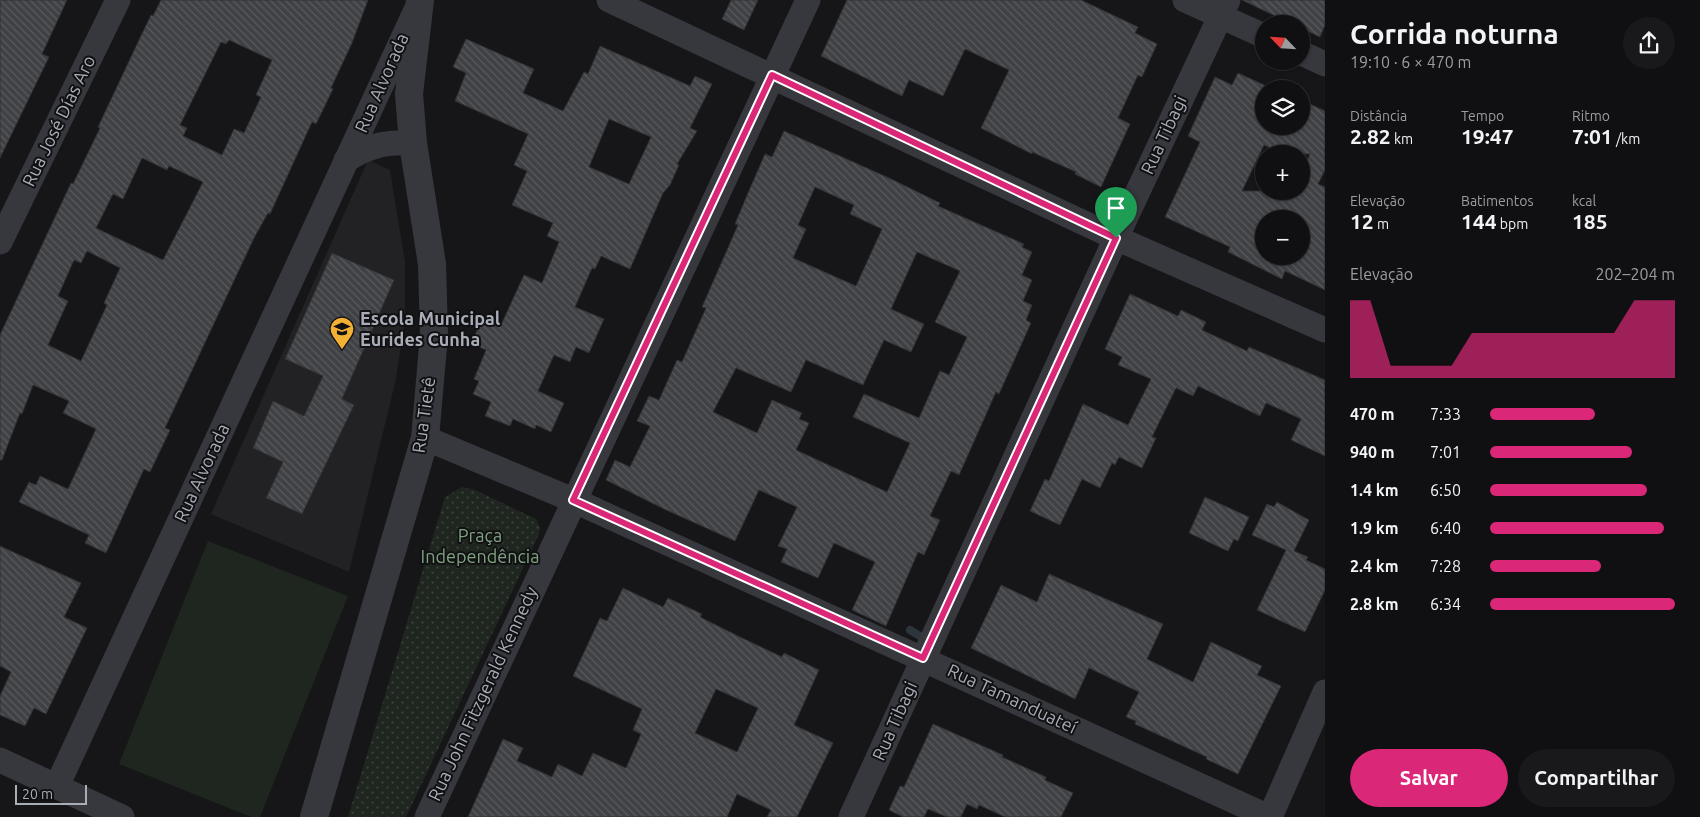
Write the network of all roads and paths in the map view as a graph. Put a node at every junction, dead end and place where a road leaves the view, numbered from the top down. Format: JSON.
{"nodes":[{"id":1,"x":118,"y":0,"type":"edge"},
{"id":2,"x":609,"y":0,"type":"edge"},
{"id":3,"x":808,"y":0,"type":"edge"},
{"id":4,"x":1185,"y":0,"type":"edge"},
{"id":5,"x":419,"y":3,"type":"edge"},
{"id":6,"x":1225,"y":8,"type":"edge"},
{"id":7,"x":1255,"y":30,"type":"edge"},
{"id":8,"x":1310,"y":57,"type":"edge"},
{"id":9,"x":1325,"y":64,"type":"edge"},
{"id":10,"x":772,"y":75,"type":"junction"},
{"id":11,"x":383,"y":78,"type":"junction"},
{"id":12,"x":409,"y":94,"type":"junction"},
{"id":13,"x":364,"y":126,"type":"junction"},
{"id":14,"x":402,"y":143,"type":"junction"},
{"id":15,"x":346,"y":160,"type":"junction"},
{"id":16,"x":1116,"y":238,"type":"junction"},
{"id":17,"x":0,"y":242,"type":"edge"},
{"id":18,"x":1325,"y":330,"type":"edge"},
{"id":19,"x":424,"y":438,"type":"junction"},
{"id":20,"x":573,"y":500,"type":"junction"},
{"id":21,"x":923,"y":658,"type":"junction"},
{"id":22,"x":1325,"y":692,"type":"edge"},
{"id":23,"x":0,"y":760,"type":"edge"},
{"id":24,"x":57,"y":786,"type":"junction"},
{"id":25,"x":122,"y":817,"type":"edge"},
{"id":26,"x":314,"y":817,"type":"edge"},
{"id":27,"x":427,"y":817,"type":"edge"},
{"id":28,"x":851,"y":817,"type":"edge"},
{"id":29,"x":1269,"y":817,"type":"edge"}],
"edges":[{"from":1,"to":17,"type":"street","name":"Rua José Días Aro"},
{"from":2,"to":10,"type":"street"},
{"from":3,"to":10,"type":"street","name":"Rua John Fitzgerald Kennedy"},
{"from":4,"to":6,"type":"street"},
{"from":5,"to":11,"type":"street","name":"Rua Alvorada"},
{"from":5,"to":12,"type":"street","name":"Rua Tietê"},
{"from":6,"to":7,"type":"street"},
{"from":6,"to":16,"type":"street","name":"Rua Tibagi"},
{"from":8,"to":9,"type":"street"},
{"from":10,"to":16,"type":"street"},
{"from":10,"to":20,"type":"street","name":"Rua John Fitzgerald Kennedy"},
{"from":11,"to":12,"type":"street"},
{"from":11,"to":13,"type":"street","name":"Rua Alvorada"},
{"from":12,"to":14,"type":"street","name":"Rua Tietê"},
{"from":13,"to":14,"type":"street"},
{"from":13,"to":15,"type":"street","name":"Rua Alvorada"},
{"from":14,"to":15,"type":"street","name":"Rua Alvorada"},
{"from":14,"to":19,"type":"street","name":"Rua Tietê"},
{"from":15,"to":24,"type":"street","name":"Rua Alvorada"},
{"from":16,"to":18,"type":"street"},
{"from":16,"to":21,"type":"street","name":"Rua Tibagi"},
{"from":19,"to":20,"type":"street","name":"Rua Tamanduateí"},
{"from":19,"to":26,"type":"street","name":"Rua Tietê"},
{"from":20,"to":21,"type":"street","name":"Rua Tamanduateí"},
{"from":20,"to":27,"type":"street","name":"Rua John Fitzgerald Kennedy"},
{"from":21,"to":28,"type":"street","name":"Rua Tibagi"},
{"from":21,"to":29,"type":"street","name":"Rua Tamanduateí"},
{"from":22,"to":29,"type":"street"},
{"from":23,"to":24,"type":"street"},
{"from":24,"to":25,"type":"street"}]}
